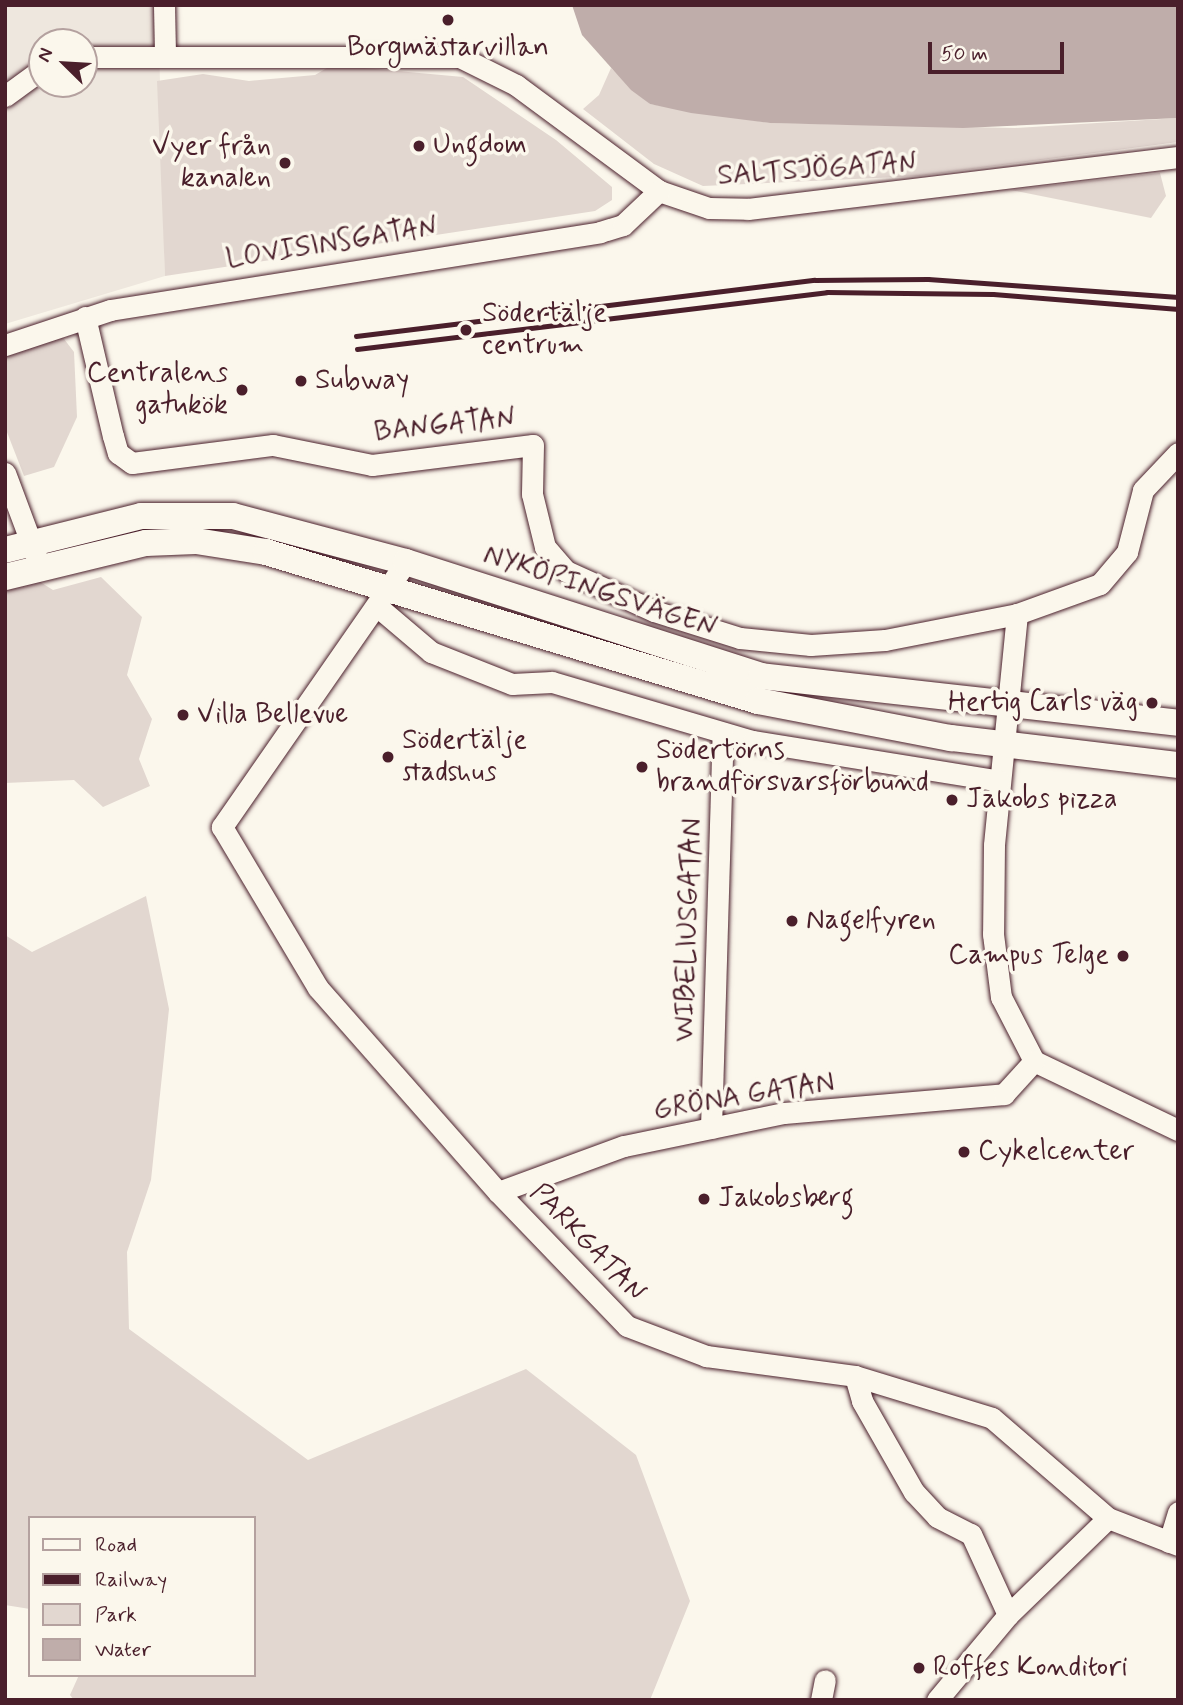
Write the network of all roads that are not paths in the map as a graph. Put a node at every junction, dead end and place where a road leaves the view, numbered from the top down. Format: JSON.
{"nodes":[{"id":1,"x":164,"y":5,"type":"edge"},
{"id":2,"x":165,"y":54,"type":"junction"},
{"id":3,"x":98,"y":56,"type":"edge"},
{"id":4,"x":28,"y":78,"type":"edge"},
{"id":5,"x":5,"y":96,"type":"edge"},
{"id":6,"x":1178,"y":157,"type":"edge"},
{"id":7,"x":660,"y":191,"type":"junction"},
{"id":8,"x":85,"y":317,"type":"junction"},
{"id":9,"x":5,"y":345,"type":"edge"},
{"id":10,"x":1178,"y":453,"type":"edge"},
{"id":11,"x":5,"y":473,"type":"edge"},
{"id":12,"x":13,"y":542,"type":"edge"},
{"id":13,"x":406,"y":562,"type":"junction"},
{"id":14,"x":22,"y":572,"type":"edge"},
{"id":15,"x":383,"y":598,"type":"junction"},
{"id":16,"x":1017,"y":614,"type":"junction"},
{"id":17,"x":1007,"y":701,"type":"junction"},
{"id":18,"x":1178,"y":723,"type":"edge"},
{"id":19,"x":723,"y":733,"type":"junction"},
{"id":20,"x":1002,"y":745,"type":"junction"},
{"id":21,"x":1178,"y":765,"type":"edge"},
{"id":22,"x":999,"y":781,"type":"junction"},
{"id":23,"x":1034,"y":1060,"type":"junction"},
{"id":24,"x":711,"y":1128,"type":"junction"},
{"id":25,"x":1178,"y":1130,"type":"edge"},
{"id":26,"x":498,"y":1192,"type":"junction"},
{"id":27,"x":855,"y":1376,"type":"junction"},
{"id":28,"x":1178,"y":1512,"type":"edge"},
{"id":29,"x":1108,"y":1518,"type":"junction"},
{"id":30,"x":1173,"y":1543,"type":"edge"},
{"id":31,"x":1008,"y":1615,"type":"junction"},
{"id":32,"x":937,"y":1700,"type":"edge"}],
"edges":[{"from":1,"to":2,"type":"street"},
{"from":2,"to":3,"type":"street","name":"SALTSJÖGATAN"},
{"from":2,"to":7,"type":"street","name":"SALTSJÖGATAN"},
{"from":4,"to":5,"type":"street"},
{"from":6,"to":7,"type":"street","name":"SALTSJÖGATAN"},
{"from":7,"to":8,"type":"street","name":"LOVISINSGATAN"},
{"from":8,"to":9,"type":"street","name":"LOVISINSGATAN"},
{"from":8,"to":16,"type":"street","name":"BANGATAN"},
{"from":10,"to":16,"type":"street","name":"BANGATAN"},
{"from":11,"to":12,"type":"street"},
{"from":12,"to":13,"type":"main road","name":"NYKÖPINGSVÄGEN"},
{"from":12,"to":14,"type":"street"},
{"from":13,"to":15,"type":"street"},
{"from":13,"to":17,"type":"main road","name":"NYKÖPINGSVÄGEN"},
{"from":14,"to":15,"type":"main road","name":"NYKÖPINGSVÄGEN"},
{"from":15,"to":19,"type":"street"},
{"from":15,"to":20,"type":"main road","name":"NYKÖPINGSVÄGEN"},
{"from":15,"to":26,"type":"street","name":"PARKGATAN"},
{"from":16,"to":17,"type":"street"},
{"from":17,"to":18,"type":"main road","name":"NYKÖPINGSVÄGEN"},
{"from":17,"to":20,"type":"street"},
{"from":19,"to":22,"type":"street"},
{"from":19,"to":24,"type":"street","name":"WIBELIUSGATAN"},
{"from":20,"to":21,"type":"main road","name":"NYKÖPINGSVÄGEN"},
{"from":20,"to":22,"type":"street"},
{"from":22,"to":23,"type":"street"},
{"from":23,"to":24,"type":"street","name":"GRÖNA GATAN"},
{"from":23,"to":25,"type":"street"},
{"from":24,"to":26,"type":"street","name":"GRÖNA GATAN"},
{"from":26,"to":27,"type":"street","name":"PARKGATAN"},
{"from":27,"to":29,"type":"street","name":"PARKGATAN"},
{"from":27,"to":31,"type":"street"},
{"from":28,"to":30,"type":"street"},
{"from":29,"to":30,"type":"street","name":"PARKGATAN"},
{"from":29,"to":31,"type":"street"},
{"from":31,"to":32,"type":"street"}]}
